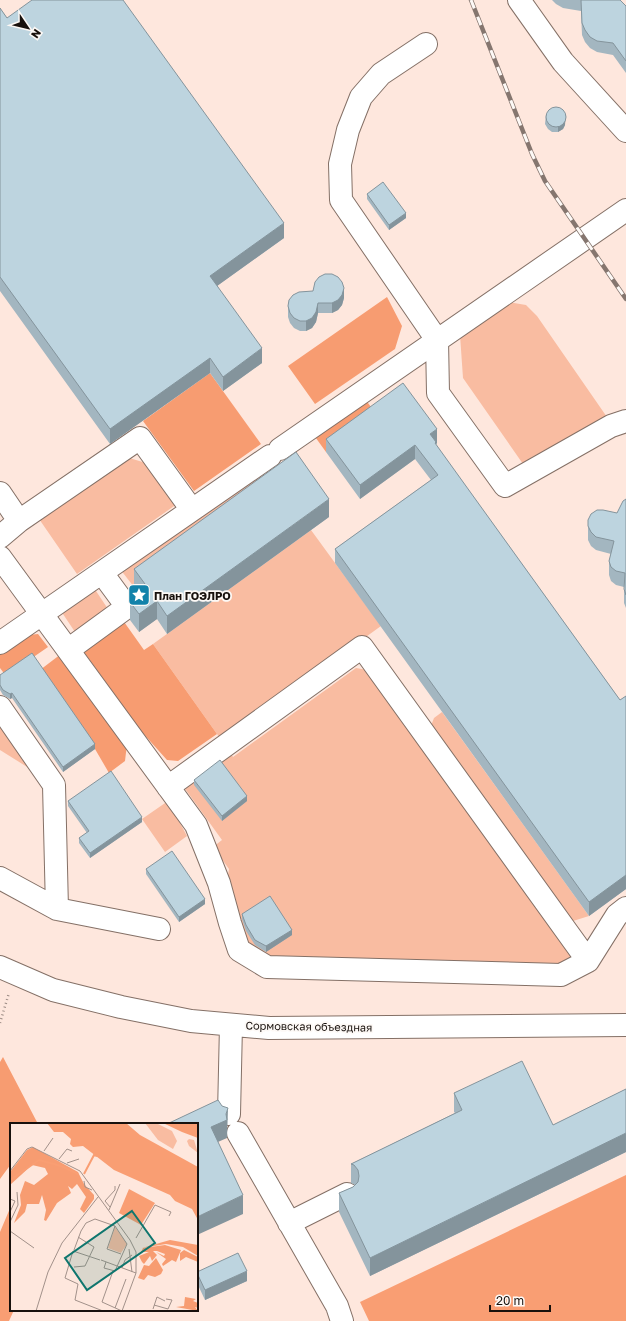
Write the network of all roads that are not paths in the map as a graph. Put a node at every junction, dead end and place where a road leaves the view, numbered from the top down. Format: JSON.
{"nodes":[{"id":1,"x":519,"y":0,"type":"edge"},
{"id":2,"x":426,"y":44,"type":"dead end"},
{"id":3,"x":626,"y":131,"type":"edge"},
{"id":4,"x":626,"y":210,"type":"edge"},
{"id":5,"x":437,"y":340,"type":"junction"},
{"id":6,"x":626,"y":420,"type":"edge"},
{"id":7,"x":0,"y":493,"type":"edge"},
{"id":8,"x":192,"y":510,"type":"junction"},
{"id":9,"x":19,"y":521,"type":"junction"},
{"id":10,"x":0,"y":537,"type":"edge"},
{"id":11,"x":0,"y":557,"type":"edge"},
{"id":12,"x":102,"y":572,"type":"junction"},
{"id":13,"x":42,"y":614,"type":"junction"},
{"id":14,"x":0,"y":643,"type":"edge"},
{"id":15,"x":68,"y":650,"type":"junction"},
{"id":16,"x":0,"y":707,"type":"edge"},
{"id":17,"x":168,"y":787,"type":"junction"},
{"id":18,"x":0,"y":878,"type":"edge"},
{"id":19,"x":626,"y":908,"type":"edge"},
{"id":20,"x":56,"y":909,"type":"junction"},
{"id":21,"x":158,"y":929,"type":"dead end"},
{"id":22,"x":588,"y":961,"type":"junction"},
{"id":23,"x":7,"y":970,"type":"edge"},
{"id":24,"x":231,"y":1025,"type":"junction"},
{"id":25,"x":626,"y":1025,"type":"edge"},
{"id":26,"x":347,"y":1194,"type":"edge"},
{"id":27,"x":289,"y":1223,"type":"junction"},
{"id":28,"x":342,"y":1321,"type":"edge"}],
"edges":[{"from":1,"to":3,"type":"street"},
{"from":2,"to":5,"type":"street"},
{"from":4,"to":5,"type":"street"},
{"from":5,"to":6,"type":"street"},
{"from":5,"to":8,"type":"street"},
{"from":7,"to":9,"type":"street"},
{"from":8,"to":9,"type":"street"},
{"from":8,"to":12,"type":"street"},
{"from":9,"to":10,"type":"street"},
{"from":11,"to":13,"type":"street"},
{"from":12,"to":13,"type":"street"},
{"from":12,"to":15,"type":"street"},
{"from":13,"to":14,"type":"street"},
{"from":13,"to":15,"type":"street"},
{"from":15,"to":17,"type":"street"},
{"from":16,"to":20,"type":"street"},
{"from":17,"to":22,"type":"street"},
{"from":17,"to":22,"type":"street"},
{"from":18,"to":20,"type":"street"},
{"from":19,"to":22,"type":"street"},
{"from":20,"to":21,"type":"street"},
{"from":23,"to":24,"type":"street","name":"Сормовская объездная"},
{"from":24,"to":25,"type":"street","name":"Сормовская объездная"},
{"from":24,"to":27,"type":"street"},
{"from":26,"to":27,"type":"street"},
{"from":27,"to":28,"type":"street"}]}
